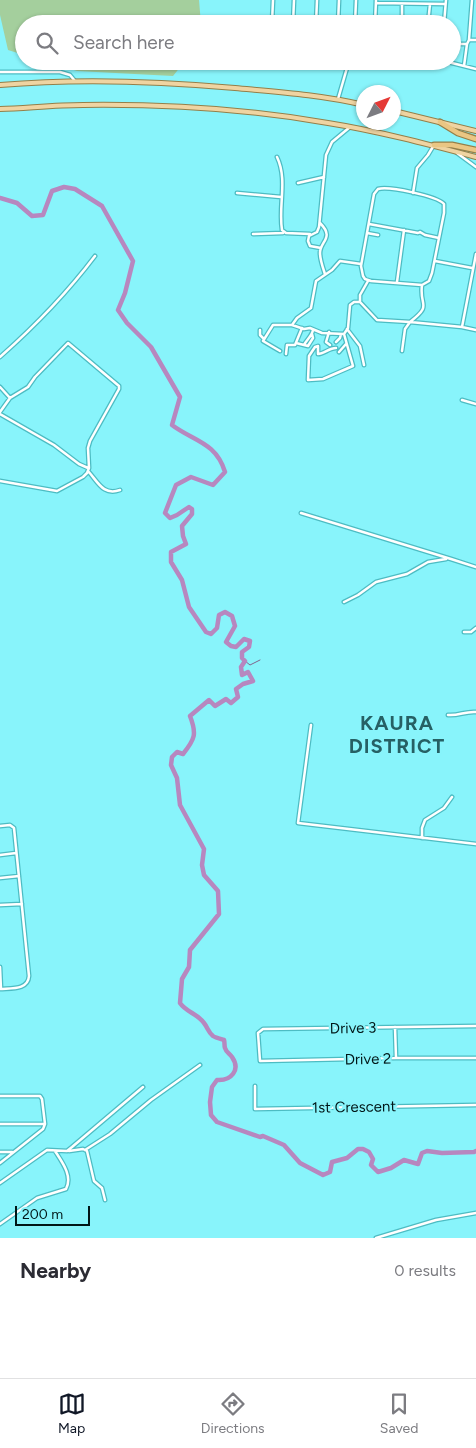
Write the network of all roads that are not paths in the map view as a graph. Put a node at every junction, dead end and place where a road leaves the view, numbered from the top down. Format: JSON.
{"nodes":[{"id":1,"x":273,"y":0,"type":"edge"},
{"id":2,"x":294,"y":0,"type":"edge"},
{"id":3,"x":317,"y":0,"type":"edge"},
{"id":4,"x":339,"y":0,"type":"edge"},
{"id":5,"x":356,"y":0,"type":"edge"},
{"id":6,"x":472,"y":0,"type":"edge"},
{"id":7,"x":376,"y":2,"type":"edge"},
{"id":8,"x":446,"y":2,"type":"edge"},
{"id":9,"x":402,"y":4,"type":"junction"},
{"id":10,"x":430,"y":4,"type":"junction"},
{"id":11,"x":272,"y":15,"type":"edge"},
{"id":12,"x":293,"y":15,"type":"edge"},
{"id":13,"x":316,"y":15,"type":"edge"},
{"id":14,"x":338,"y":15,"type":"edge"},
{"id":15,"x":355,"y":15,"type":"edge"},
{"id":16,"x":375,"y":15,"type":"edge"},
{"id":17,"x":402,"y":15,"type":"edge"},
{"id":18,"x":429,"y":15,"type":"edge"},
{"id":19,"x":445,"y":15,"type":"edge"},
{"id":20,"x":476,"y":40,"type":"edge"},
{"id":21,"x":468,"y":42,"type":"junction"},
{"id":22,"x":461,"y":43,"type":"edge"},
{"id":23,"x":461,"y":65,"type":"edge"},
{"id":24,"x":464,"y":66,"type":"junction"},
{"id":25,"x":476,"y":69,"type":"edge"},
{"id":26,"x":346,"y":70,"type":"edge"},
{"id":27,"x":0,"y":72,"type":"edge"},
{"id":28,"x":75,"y":81,"type":"junction"},
{"id":29,"x":0,"y":85,"type":"edge"},
{"id":30,"x":337,"y":100,"type":"junction"},
{"id":31,"x":356,"y":103,"type":"edge"},
{"id":32,"x":0,"y":109,"type":"edge"},
{"id":33,"x":401,"y":113,"type":"edge"},
{"id":34,"x":440,"y":122,"type":"junction"},
{"id":35,"x":350,"y":127,"type":"junction"},
{"id":36,"x":476,"y":131,"type":"edge"},
{"id":37,"x":476,"y":139,"type":"edge"},
{"id":38,"x":434,"y":145,"type":"junction"},
{"id":39,"x":476,"y":150,"type":"edge"},
{"id":40,"x":456,"y":151,"type":"junction"},
{"id":41,"x":277,"y":157,"type":"dead end"},
{"id":42,"x":476,"y":157,"type":"edge"},
{"id":43,"x":476,"y":167,"type":"edge"},
{"id":44,"x":324,"y":177,"type":"junction"},
{"id":45,"x":298,"y":183,"type":"dead end"},
{"id":46,"x":236,"y":193,"type":"dead end"},
{"id":47,"x":413,"y":193,"type":"junction"},
{"id":48,"x":281,"y":198,"type":"junction"},
{"id":49,"x":319,"y":222,"type":"junction"},
{"id":50,"x":369,"y":224,"type":"junction"},
{"id":51,"x":404,"y":230,"type":"junction"},
{"id":52,"x":284,"y":233,"type":"junction"},
{"id":53,"x":367,"y":233,"type":"junction"},
{"id":54,"x":253,"y":234,"type":"dead end"},
{"id":55,"x":312,"y":234,"type":"junction"},
{"id":56,"x":378,"y":235,"type":"dead end"},
{"id":57,"x":439,"y":238,"type":"junction"},
{"id":58,"x":321,"y":248,"type":"junction"},
{"id":59,"x":476,"y":254,"type":"edge"},
{"id":60,"x":95,"y":256,"type":"dead end"},
{"id":61,"x":435,"y":261,"type":"junction"},
{"id":62,"x":361,"y":264,"type":"junction"},
{"id":63,"x":473,"y":269,"type":"junction"},
{"id":64,"x":325,"y":274,"type":"junction"},
{"id":65,"x":368,"y":281,"type":"junction"},
{"id":66,"x":397,"y":282,"type":"junction"},
{"id":67,"x":422,"y":285,"type":"junction"},
{"id":68,"x":360,"y":302,"type":"junction"},
{"id":69,"x":410,"y":322,"type":"junction"},
{"id":70,"x":292,"y":326,"type":"junction"},
{"id":71,"x":462,"y":327,"type":"junction"},
{"id":72,"x":302,"y":328,"type":"junction"},
{"id":73,"x":348,"y":329,"type":"junction"},
{"id":74,"x":260,"y":330,"type":"dead end"},
{"id":75,"x":313,"y":330,"type":"junction"},
{"id":76,"x":476,"y":330,"type":"edge"},
{"id":77,"x":329,"y":332,"type":"junction"},
{"id":78,"x":343,"y":334,"type":"junction"},
{"id":79,"x":264,"y":340,"type":"junction"},
{"id":80,"x":259,"y":341,"type":"dead end"},
{"id":81,"x":336,"y":342,"type":"dead end"},
{"id":82,"x":296,"y":343,"type":"junction"},
{"id":83,"x":346,"y":344,"type":"junction"},
{"id":84,"x":330,"y":345,"type":"dead end"},
{"id":85,"x":336,"y":348,"type":"dead end"},
{"id":86,"x":280,"y":351,"type":"dead end"},
{"id":87,"x":402,"y":351,"type":"dead end"},
{"id":88,"x":339,"y":352,"type":"dead end"},
{"id":89,"x":286,"y":354,"type":"dead end"},
{"id":90,"x":0,"y":357,"type":"edge"},
{"id":91,"x":364,"y":366,"type":"dead end"},
{"id":92,"x":0,"y":387,"type":"edge"},
{"id":93,"x":10,"y":398,"type":"junction"},
{"id":94,"x":462,"y":400,"type":"dead end"},
{"id":95,"x":476,"y":404,"type":"edge"},
{"id":96,"x":0,"y":413,"type":"edge"},
{"id":97,"x":88,"y":470,"type":"junction"},
{"id":98,"x":0,"y":481,"type":"edge"},
{"id":99,"x":120,"y":490,"type":"dead end"},
{"id":100,"x":301,"y":513,"type":"dead end"},
{"id":101,"x":451,"y":559,"type":"junction"},
{"id":102,"x":476,"y":567,"type":"edge"},
{"id":103,"x":344,"y":602,"type":"dead end"},
{"id":104,"x":476,"y":628,"type":"edge"},
{"id":105,"x":464,"y":632,"type":"dead end"},
{"id":106,"x":476,"y":712,"type":"edge"},
{"id":107,"x":448,"y":715,"type":"dead end"},
{"id":108,"x":312,"y":725,"type":"dead end"},
{"id":109,"x":452,"y":797,"type":"dead end"},
{"id":110,"x":0,"y":826,"type":"edge"},
{"id":111,"x":422,"y":838,"type":"junction"},
{"id":112,"x":476,"y":844,"type":"edge"},
{"id":113,"x":16,"y":853,"type":"junction"},
{"id":114,"x":0,"y":855,"type":"edge"},
{"id":115,"x":19,"y":876,"type":"junction"},
{"id":116,"x":0,"y":878,"type":"edge"},
{"id":117,"x":22,"y":904,"type":"junction"},
{"id":118,"x":0,"y":905,"type":"edge"},
{"id":119,"x":0,"y":967,"type":"edge"},
{"id":120,"x":1,"y":989,"type":"edge"},
{"id":121,"x":476,"y":1026,"type":"edge"},
{"id":122,"x":395,"y":1027,"type":"junction"},
{"id":123,"x":396,"y":1058,"type":"junction"},
{"id":124,"x":476,"y":1058,"type":"edge"},
{"id":125,"x":260,"y":1060,"type":"joint"},
{"id":126,"x":200,"y":1065,"type":"dead end"},
{"id":127,"x":143,"y":1086,"type":"dead end"},
{"id":128,"x":255,"y":1086,"type":"dead end"},
{"id":129,"x":0,"y":1096,"type":"edge"},
{"id":130,"x":476,"y":1105,"type":"edge"},
{"id":131,"x":0,"y":1124,"type":"edge"},
{"id":132,"x":45,"y":1124,"type":"junction"},
{"id":133,"x":85,"y":1150,"type":"junction"},
{"id":134,"x":55,"y":1151,"type":"junction"},
{"id":135,"x":67,"y":1151,"type":"junction"},
{"id":136,"x":0,"y":1152,"type":"edge"},
{"id":137,"x":14,"y":1152,"type":"junction"},
{"id":138,"x":0,"y":1163,"type":"edge"},
{"id":139,"x":0,"y":1183,"type":"edge"},
{"id":140,"x":105,"y":1200,"type":"dead end"},
{"id":141,"x":476,"y":1213,"type":"edge"},
{"id":142,"x":0,"y":1224,"type":"edge"},
{"id":143,"x":376,"y":1238,"type":"edge"}],
"edges":[{"from":1,"to":11,"type":"street"},
{"from":2,"to":12,"type":"street"},
{"from":3,"to":13,"type":"street"},
{"from":4,"to":14,"type":"street"},
{"from":5,"to":15,"type":"street"},
{"from":6,"to":21,"type":"street"},
{"from":7,"to":9,"type":"street"},
{"from":7,"to":16,"type":"street"},
{"from":8,"to":10,"type":"street"},
{"from":8,"to":19,"type":"street"},
{"from":9,"to":10,"type":"street"},
{"from":9,"to":17,"type":"street"},
{"from":10,"to":18,"type":"street"},
{"from":20,"to":21,"type":"street"},
{"from":21,"to":22,"type":"street"},
{"from":21,"to":24,"type":"street"},
{"from":23,"to":24,"type":"street"},
{"from":24,"to":25,"type":"street"},
{"from":26,"to":30,"type":"street"},
{"from":27,"to":28,"type":"street"},
{"from":28,"to":29,"type":"main road"},
{"from":28,"to":30,"type":"main road"},
{"from":30,"to":31,"type":"main road"},
{"from":32,"to":35,"type":"main road"},
{"from":33,"to":34,"type":"main road"},
{"from":34,"to":36,"type":"main road"},
{"from":34,"to":37,"type":"highway"},
{"from":35,"to":38,"type":"main road"},
{"from":35,"to":44,"type":"street"},
{"from":38,"to":39,"type":"highway"},
{"from":38,"to":40,"type":"main road"},
{"from":38,"to":47,"type":"street"},
{"from":40,"to":42,"type":"main road"},
{"from":40,"to":43,"type":"street"},
{"from":41,"to":48,"type":"street"},
{"from":44,"to":45,"type":"street"},
{"from":44,"to":49,"type":"street"},
{"from":46,"to":48,"type":"street"},
{"from":47,"to":50,"type":"street"},
{"from":47,"to":57,"type":"street"},
{"from":48,"to":52,"type":"street"},
{"from":49,"to":55,"type":"street"},
{"from":49,"to":58,"type":"street"},
{"from":50,"to":51,"type":"street"},
{"from":50,"to":53,"type":"street"},
{"from":51,"to":57,"type":"street"},
{"from":51,"to":66,"type":"street"},
{"from":52,"to":54,"type":"street"},
{"from":52,"to":55,"type":"street"},
{"from":53,"to":56,"type":"street"},
{"from":53,"to":62,"type":"street"},
{"from":55,"to":58,"type":"street"},
{"from":57,"to":61,"type":"street"},
{"from":58,"to":64,"type":"street"},
{"from":59,"to":63,"type":"street"},
{"from":60,"to":90,"type":"street"},
{"from":61,"to":63,"type":"street"},
{"from":61,"to":67,"type":"street"},
{"from":62,"to":64,"type":"street"},
{"from":62,"to":65,"type":"street"},
{"from":63,"to":71,"type":"street"},
{"from":64,"to":70,"type":"street"},
{"from":65,"to":66,"type":"street"},
{"from":65,"to":68,"type":"street"},
{"from":66,"to":67,"type":"street"},
{"from":67,"to":69,"type":"street"},
{"from":68,"to":69,"type":"street"},
{"from":68,"to":73,"type":"street"},
{"from":69,"to":71,"type":"street"},
{"from":69,"to":87,"type":"street"},
{"from":70,"to":72,"type":"street"},
{"from":70,"to":79,"type":"street"},
{"from":71,"to":76,"type":"street"},
{"from":72,"to":75,"type":"street"},
{"from":72,"to":82,"type":"street"},
{"from":73,"to":78,"type":"street"},
{"from":73,"to":91,"type":"street"},
{"from":74,"to":79,"type":"street"},
{"from":75,"to":77,"type":"street"},
{"from":75,"to":82,"type":"street"},
{"from":77,"to":78,"type":"street"},
{"from":77,"to":84,"type":"street"},
{"from":78,"to":81,"type":"street"},
{"from":78,"to":83,"type":"street"},
{"from":79,"to":80,"type":"street"},
{"from":79,"to":86,"type":"street"},
{"from":82,"to":89,"type":"street"},
{"from":83,"to":85,"type":"street"},
{"from":83,"to":88,"type":"street"},
{"from":92,"to":93,"type":"street"},
{"from":93,"to":96,"type":"street"},
{"from":93,"to":97,"type":"street"},
{"from":94,"to":95,"type":"street"},
{"from":96,"to":97,"type":"street"},
{"from":97,"to":98,"type":"street"},
{"from":97,"to":99,"type":"street"},
{"from":100,"to":101,"type":"street"},
{"from":101,"to":102,"type":"street"},
{"from":101,"to":103,"type":"street"},
{"from":104,"to":105,"type":"street"},
{"from":106,"to":107,"type":"street"},
{"from":108,"to":111,"type":"street"},
{"from":109,"to":111,"type":"street"},
{"from":110,"to":113,"type":"street"},
{"from":111,"to":112,"type":"street"},
{"from":113,"to":114,"type":"street"},
{"from":113,"to":115,"type":"street"},
{"from":115,"to":116,"type":"street"},
{"from":115,"to":117,"type":"street"},
{"from":117,"to":118,"type":"street"},
{"from":117,"to":120,"type":"street"},
{"from":119,"to":120,"type":"street"},
{"from":121,"to":122,"type":"street","name":"Drive 3"},
{"from":122,"to":123,"type":"street"},
{"from":122,"to":125,"type":"street","name":"Drive 3"},
{"from":123,"to":124,"type":"street","name":"Drive 2"},
{"from":123,"to":125,"type":"street","name":"Drive 2"},
{"from":126,"to":133,"type":"street"},
{"from":127,"to":135,"type":"street"},
{"from":128,"to":130,"type":"street","name":"1st Crescent"},
{"from":129,"to":132,"type":"street"},
{"from":131,"to":132,"type":"street"},
{"from":132,"to":137,"type":"street"},
{"from":133,"to":135,"type":"street"},
{"from":133,"to":140,"type":"street"},
{"from":134,"to":135,"type":"street"},
{"from":134,"to":139,"type":"street"},
{"from":134,"to":142,"type":"street"},
{"from":136,"to":137,"type":"street"},
{"from":137,"to":138,"type":"street"},
{"from":141,"to":143,"type":"street"}]}
